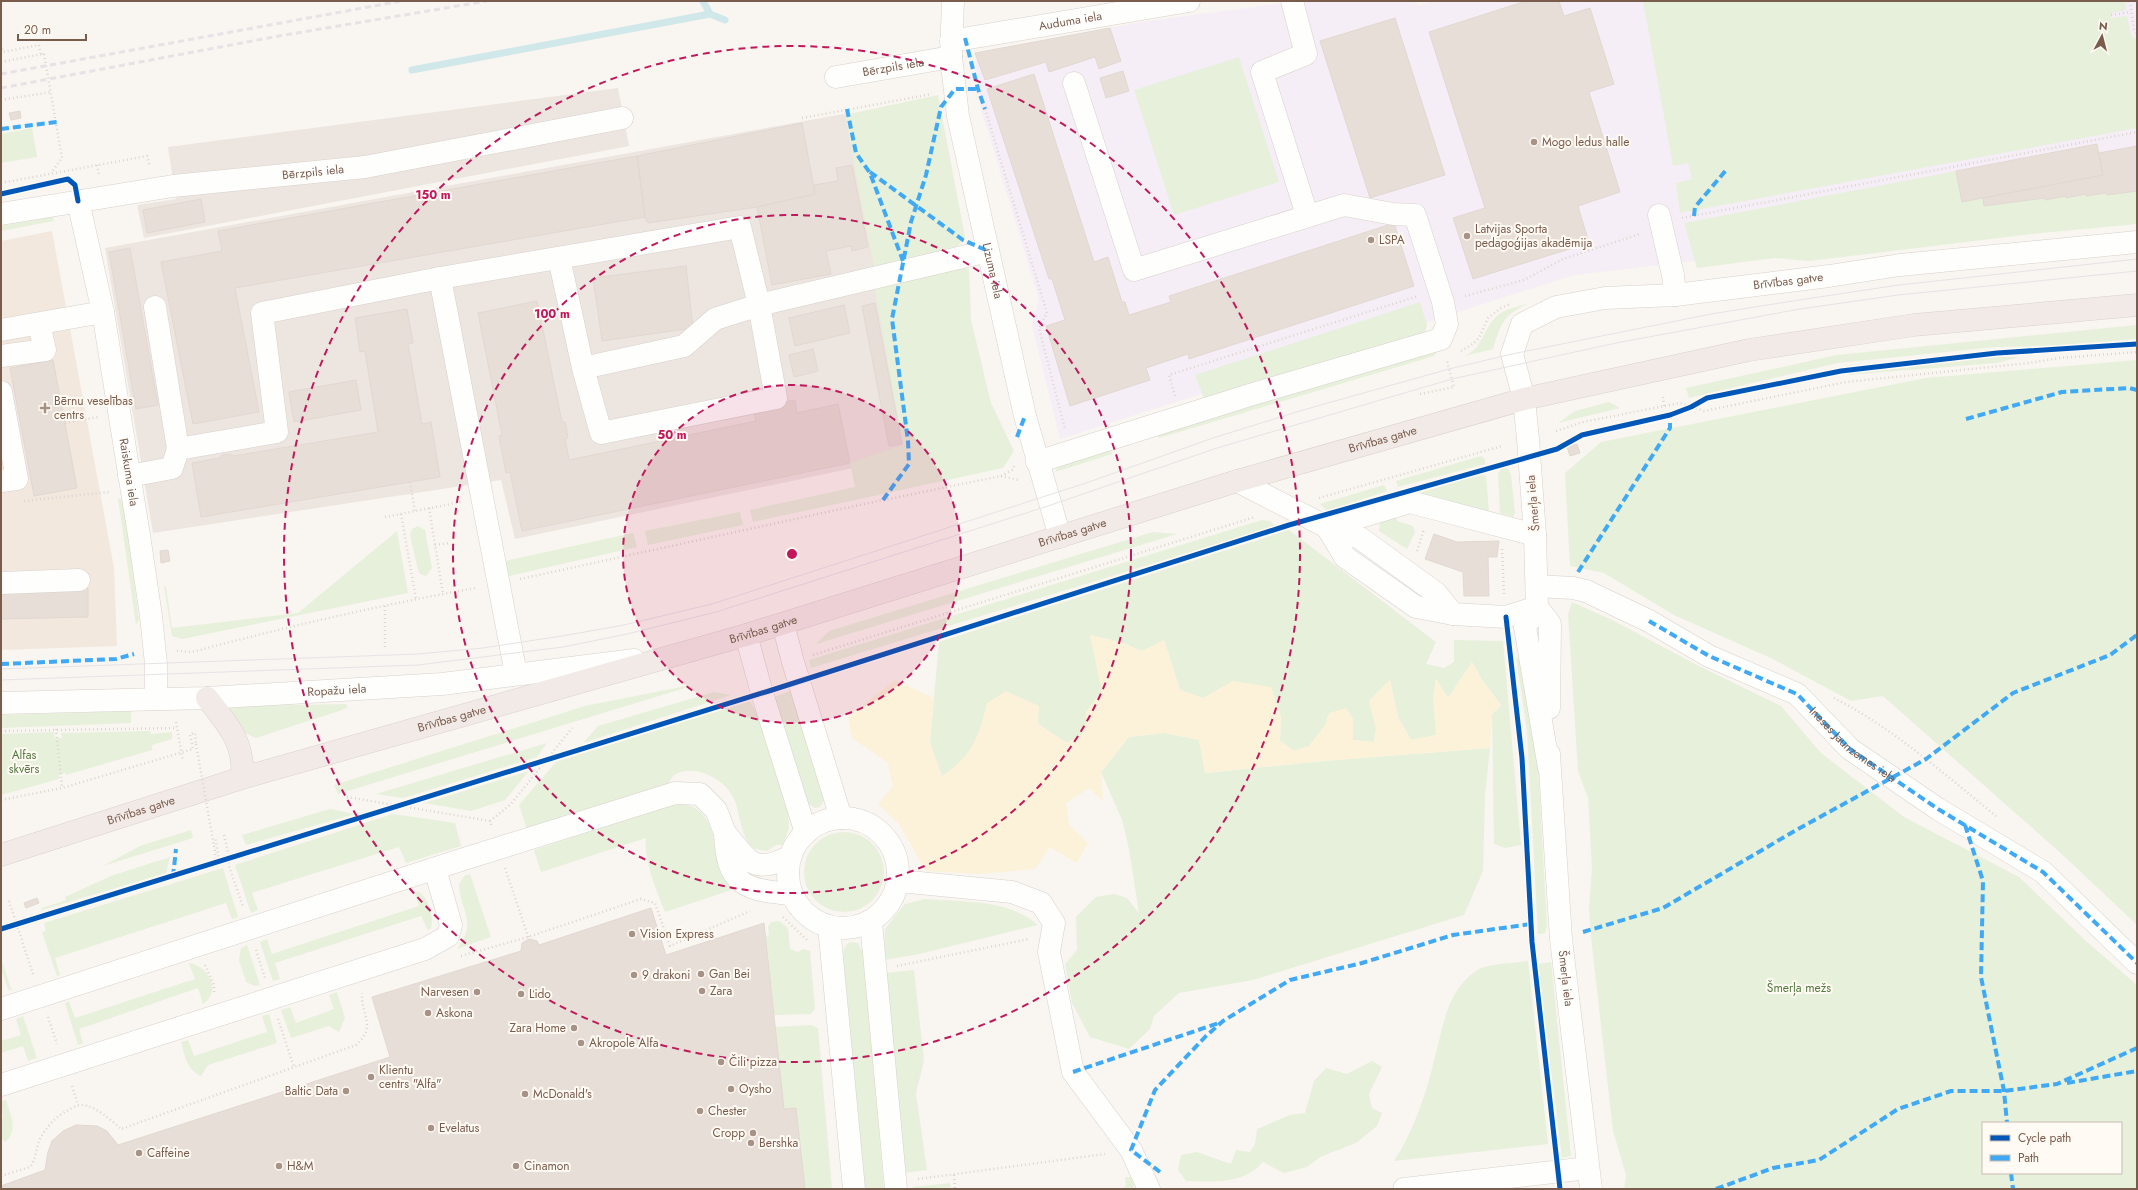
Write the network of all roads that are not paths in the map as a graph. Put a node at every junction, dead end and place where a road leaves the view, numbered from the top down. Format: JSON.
{"nodes":[{"id":1,"x":953,"y":1,"type":"edge"},
{"id":2,"x":1189,"y":1,"type":"edge"},
{"id":3,"x":1292,"y":1,"type":"edge"},
{"id":4,"x":951,"y":49,"type":"junction"},
{"id":5,"x":836,"y":77,"type":"dead end"},
{"id":6,"x":1074,"y":83,"type":"dead end"},
{"id":7,"x":622,"y":118,"type":"dead end"},
{"id":8,"x":78,"y":201,"type":"junction"},
{"id":9,"x":1,"y":214,"type":"edge"},
{"id":10,"x":1307,"y":215,"type":"junction"},
{"id":11,"x":1667,"y":221,"type":"road end"},
{"id":12,"x":2137,"y":242,"type":"edge"},
{"id":13,"x":988,"y":251,"type":"junction"},
{"id":14,"x":559,"y":258,"type":"junction"},
{"id":15,"x":440,"y":278,"type":"junction"},
{"id":16,"x":1675,"y":295,"type":"junction"},
{"id":17,"x":759,"y":305,"type":"junction"},
{"id":18,"x":2137,"y":305,"type":"edge"},
{"id":19,"x":155,"y":307,"type":"dead end"},
{"id":20,"x":103,"y":312,"type":"junction"},
{"id":21,"x":39,"y":324,"type":"junction"},
{"id":22,"x":1,"y":330,"type":"edge"},
{"id":23,"x":1,"y":356,"type":"edge"},
{"id":24,"x":584,"y":368,"type":"junction"},
{"id":25,"x":1,"y":392,"type":"edge"},
{"id":26,"x":1524,"y":399,"type":"junction"},
{"id":27,"x":178,"y":449,"type":"junction"},
{"id":28,"x":1037,"y":462,"type":"junction"},
{"id":29,"x":129,"y":476,"type":"junction"},
{"id":30,"x":9,"y":480,"type":"edge"},
{"id":31,"x":1237,"y":481,"type":"junction"},
{"id":32,"x":1327,"y":527,"type":"junction"},
{"id":33,"x":1535,"y":535,"type":"junction"},
{"id":34,"x":1060,"y":537,"type":"junction"},
{"id":35,"x":79,"y":580,"type":"dead end"},
{"id":36,"x":1,"y":583,"type":"edge"},
{"id":37,"x":1537,"y":597,"type":"junction"},
{"id":38,"x":1453,"y":614,"type":"junction"},
{"id":39,"x":783,"y":624,"type":"junction"},
{"id":40,"x":746,"y":635,"type":"junction"},
{"id":41,"x":670,"y":656,"type":"junction"},
{"id":42,"x":516,"y":674,"type":"junction"},
{"id":43,"x":207,"y":698,"type":"junction"},
{"id":44,"x":165,"y":699,"type":"junction"},
{"id":45,"x":1,"y":703,"type":"edge"},
{"id":46,"x":242,"y":778,"type":"junction"},
{"id":47,"x":841,"y":818,"type":"junction"},
{"id":48,"x":806,"y":833,"type":"junction"},
{"id":49,"x":725,"y":834,"type":"junction"},
{"id":50,"x":1,"y":855,"type":"edge"},
{"id":51,"x":789,"y":857,"type":"junction"},
{"id":52,"x":435,"y":869,"type":"junction"},
{"id":53,"x":899,"y":881,"type":"junction"},
{"id":54,"x":791,"y":894,"type":"junction"},
{"id":55,"x":871,"y":922,"type":"junction"},
{"id":56,"x":829,"y":926,"type":"junction"},
{"id":57,"x":2137,"y":963,"type":"edge"},
{"id":58,"x":1,"y":1009,"type":"edge"},
{"id":59,"x":1,"y":1085,"type":"edge"},
{"id":60,"x":1588,"y":1168,"type":"junction"},
{"id":61,"x":896,"y":1185,"type":"edge"},
{"id":62,"x":854,"y":1189,"type":"edge"},
{"id":63,"x":1149,"y":1189,"type":"edge"},
{"id":64,"x":1404,"y":1189,"type":"edge"},
{"id":65,"x":1591,"y":1189,"type":"edge"}],
"edges":[{"from":1,"to":4,"type":"street","name":"Lizuma iela"},
{"from":2,"to":4,"type":"street","name":"Auduma iela"},
{"from":3,"to":10,"type":"street"},
{"from":4,"to":5,"type":"street","name":"Bērzpils iela"},
{"from":4,"to":13,"type":"street","name":"Lizuma iela"},
{"from":6,"to":10,"type":"street"},
{"from":7,"to":8,"type":"street","name":"Bērzpils iela"},
{"from":8,"to":9,"type":"street","name":"Bērzpils iela"},
{"from":8,"to":20,"type":"street","name":"Raiskuma iela"},
{"from":10,"to":28,"type":"street"},
{"from":11,"to":16,"type":"street"},
{"from":12,"to":16,"type":"street","name":"Brīvības gatve"},
{"from":13,"to":17,"type":"street"},
{"from":13,"to":28,"type":"street","name":"Lizuma iela"},
{"from":14,"to":15,"type":"street"},
{"from":14,"to":17,"type":"street"},
{"from":14,"to":24,"type":"street"},
{"from":15,"to":27,"type":"street"},
{"from":15,"to":42,"type":"street"},
{"from":16,"to":26,"type":"street","name":"Brīvības gatve"},
{"from":17,"to":24,"type":"street"},
{"from":17,"to":24,"type":"street"},
{"from":18,"to":26,"type":"highway","name":"Brīvības gatve"},
{"from":19,"to":27,"type":"street"},
{"from":20,"to":21,"type":"street"},
{"from":20,"to":29,"type":"street","name":"Raiskuma iela"},
{"from":21,"to":22,"type":"street"},
{"from":21,"to":23,"type":"street"},
{"from":25,"to":30,"type":"street"},
{"from":26,"to":31,"type":"highway","name":"Brīvības gatve"},
{"from":26,"to":33,"type":"street","name":"Šmerļa iela"},
{"from":27,"to":29,"type":"street"},
{"from":28,"to":34,"type":"street","name":"Lizuma iela"},
{"from":29,"to":44,"type":"street","name":"Raiskuma iela"},
{"from":31,"to":32,"type":"street"},
{"from":31,"to":34,"type":"highway","name":"Brīvības gatve"},
{"from":32,"to":33,"type":"street"},
{"from":32,"to":38,"type":"street"},
{"from":32,"to":38,"type":"street"},
{"from":33,"to":37,"type":"street","name":"Šmerļa iela"},
{"from":34,"to":39,"type":"highway","name":"Brīvības gatve"},
{"from":35,"to":36,"type":"street"},
{"from":37,"to":38,"type":"street"},
{"from":37,"to":57,"type":"street","name":"Ineses Jaunzemes iela"},
{"from":37,"to":60,"type":"street","name":"Šmerļa iela"},
{"from":39,"to":40,"type":"highway","name":"Brīvības gatve"},
{"from":39,"to":47,"type":"street"},
{"from":40,"to":41,"type":"highway","name":"Brīvības gatve"},
{"from":40,"to":48,"type":"street"},
{"from":41,"to":42,"type":"street","name":"Ropažu iela"},
{"from":41,"to":46,"type":"highway","name":"Brīvības gatve"},
{"from":42,"to":43,"type":"street","name":"Ropažu iela"},
{"from":43,"to":44,"type":"street","name":"Ropažu iela"},
{"from":43,"to":46,"type":"highway"},
{"from":44,"to":45,"type":"street","name":"Ropažu iela"},
{"from":46,"to":50,"type":"highway","name":"Brīvības gatve"},
{"from":47,"to":48,"type":"street"},
{"from":47,"to":53,"type":"street"},
{"from":48,"to":51,"type":"street"},
{"from":49,"to":51,"type":"street"},
{"from":49,"to":52,"type":"street"},
{"from":49,"to":54,"type":"street"},
{"from":51,"to":54,"type":"street"},
{"from":52,"to":58,"type":"street"},
{"from":52,"to":59,"type":"street"},
{"from":53,"to":55,"type":"street"},
{"from":53,"to":63,"type":"street"},
{"from":54,"to":56,"type":"street"},
{"from":55,"to":56,"type":"street"},
{"from":55,"to":61,"type":"street"},
{"from":56,"to":62,"type":"street"},
{"from":60,"to":64,"type":"street"},
{"from":60,"to":65,"type":"street","name":"Šmerļa iela"}]}
